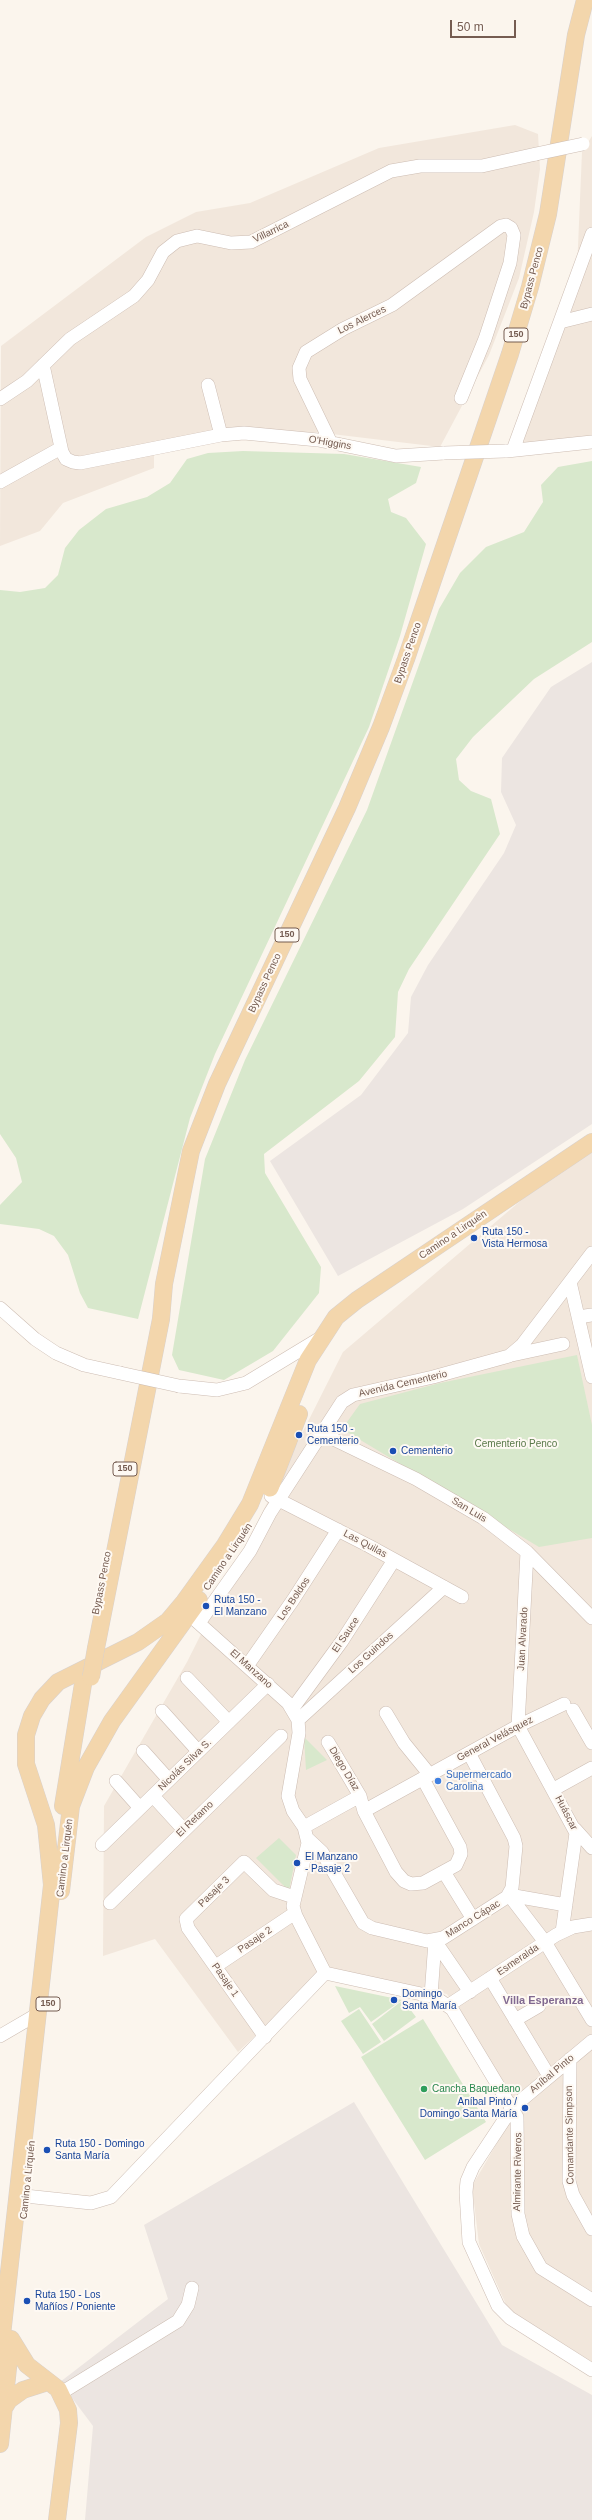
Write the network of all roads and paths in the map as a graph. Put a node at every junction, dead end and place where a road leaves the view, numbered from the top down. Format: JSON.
{"nodes":[{"id":1,"x":585,"y":0,"type":"edge"},
{"id":2,"x":587,"y":142,"type":"edge"},
{"id":3,"x":592,"y":234,"type":"edge"},
{"id":4,"x":592,"y":314,"type":"edge"},
{"id":5,"x":560,"y":322,"type":"junction"},
{"id":6,"x":43,"y":365,"type":"junction"},
{"id":7,"x":208,"y":385,"type":"dead end"},
{"id":8,"x":461,"y":398,"type":"dead end"},
{"id":9,"x":0,"y":399,"type":"edge"},
{"id":10,"x":221,"y":435,"type":"junction"},
{"id":11,"x":592,"y":442,"type":"edge"},
{"id":12,"x":331,"y":443,"type":"junction"},
{"id":13,"x":61,"y":448,"type":"junction"},
{"id":14,"x":509,"y":451,"type":"junction"},
{"id":15,"x":0,"y":482,"type":"edge"},
{"id":16,"x":592,"y":1142,"type":"edge"},
{"id":17,"x":592,"y":1253,"type":"edge"},
{"id":18,"x":570,"y":1282,"type":"junction"},
{"id":19,"x":0,"y":1308,"type":"edge"},
{"id":20,"x":592,"y":1315,"type":"edge"},
{"id":21,"x":578,"y":1318,"type":"junction"},
{"id":22,"x":322,"y":1337,"type":"junction"},
{"id":23,"x":563,"y":1344,"type":"dead end"},
{"id":24,"x":509,"y":1356,"type":"junction"},
{"id":25,"x":592,"y":1376,"type":"edge"},
{"id":26,"x":323,"y":1434,"type":"junction"},
{"id":27,"x":273,"y":1497,"type":"junction"},
{"id":28,"x":338,"y":1530,"type":"junction"},
{"id":29,"x":527,"y":1552,"type":"junction"},
{"id":30,"x":394,"y":1560,"type":"junction"},
{"id":31,"x":444,"y":1587,"type":"junction"},
{"id":32,"x":462,"y":1597,"type":"dead end"},
{"id":33,"x":194,"y":1618,"type":"junction"},
{"id":34,"x":592,"y":1618,"type":"edge"},
{"id":35,"x":247,"y":1666,"type":"junction"},
{"id":36,"x":87,"y":1677,"type":"junction"},
{"id":37,"x":187,"y":1678,"type":"dead end"},
{"id":38,"x":268,"y":1684,"type":"junction"},
{"id":39,"x":162,"y":1711,"type":"dead end"},
{"id":40,"x":386,"y":1713,"type":"dead end"},
{"id":41,"x":295,"y":1714,"type":"junction"},
{"id":42,"x":229,"y":1722,"type":"junction"},
{"id":43,"x":518,"y":1726,"type":"junction"},
{"id":44,"x":281,"y":1736,"type":"dead end"},
{"id":45,"x":328,"y":1742,"type":"dead end"},
{"id":46,"x":592,"y":1743,"type":"edge"},
{"id":47,"x":142,"y":1751,"type":"dead end"},
{"id":48,"x":198,"y":1752,"type":"junction"},
{"id":49,"x":469,"y":1753,"type":"junction"},
{"id":50,"x":592,"y":1768,"type":"edge"},
{"id":51,"x":427,"y":1777,"type":"junction"},
{"id":52,"x":169,"y":1780,"type":"junction"},
{"id":53,"x":116,"y":1781,"type":"dead end"},
{"id":54,"x":554,"y":1789,"type":"junction"},
{"id":55,"x":152,"y":1796,"type":"junction"},
{"id":56,"x":360,"y":1796,"type":"junction"},
{"id":57,"x":71,"y":1806,"type":"junction"},
{"id":58,"x":140,"y":1808,"type":"junction"},
{"id":59,"x":364,"y":1811,"type":"junction"},
{"id":60,"x":575,"y":1828,"type":"junction"},
{"id":61,"x":184,"y":1830,"type":"junction"},
{"id":62,"x":306,"y":1832,"type":"junction"},
{"id":63,"x":102,"y":1845,"type":"dead end"},
{"id":64,"x":592,"y":1848,"type":"edge"},
{"id":65,"x":444,"y":1872,"type":"junction"},
{"id":66,"x":52,"y":1885,"type":"junction"},
{"id":67,"x":509,"y":1896,"type":"junction"},
{"id":68,"x":294,"y":1897,"type":"junction"},
{"id":69,"x":110,"y":1903,"type":"dead end"},
{"id":70,"x":566,"y":1905,"type":"junction"},
{"id":71,"x":295,"y":1913,"type":"junction"},
{"id":72,"x":473,"y":1919,"type":"junction"},
{"id":73,"x":186,"y":1922,"type":"joint"},
{"id":74,"x":590,"y":1928,"type":"edge"},
{"id":75,"x":562,"y":1932,"type":"junction"},
{"id":76,"x":436,"y":1941,"type":"junction"},
{"id":77,"x":545,"y":1942,"type":"junction"},
{"id":78,"x":216,"y":1966,"type":"junction"},
{"id":79,"x":325,"y":1973,"type":"junction"},
{"id":80,"x":490,"y":1978,"type":"junction"},
{"id":81,"x":470,"y":1992,"type":"junction"},
{"id":82,"x":431,"y":1996,"type":"junction"},
{"id":83,"x":449,"y":2005,"type":"junction"},
{"id":84,"x":539,"y":2006,"type":"dead end"},
{"id":85,"x":36,"y":2015,"type":"junction"},
{"id":86,"x":516,"y":2020,"type":"junction"},
{"id":87,"x":592,"y":2020,"type":"edge"},
{"id":88,"x":0,"y":2036,"type":"edge"},
{"id":89,"x":265,"y":2036,"type":"junction"},
{"id":90,"x":592,"y":2040,"type":"edge"},
{"id":91,"x":570,"y":2059,"type":"junction"},
{"id":92,"x":549,"y":2076,"type":"junction"},
{"id":93,"x":512,"y":2108,"type":"junction"},
{"id":94,"x":21,"y":2196,"type":"junction"},
{"id":95,"x":592,"y":2229,"type":"edge"},
{"id":96,"x":192,"y":2288,"type":"dead end"},
{"id":97,"x":592,"y":2300,"type":"edge"},
{"id":98,"x":11,"y":2339,"type":"junction"},
{"id":99,"x":0,"y":2353,"type":"edge"},
{"id":100,"x":592,"y":2370,"type":"edge"},
{"id":101,"x":54,"y":2388,"type":"junction"},
{"id":102,"x":4,"y":2408,"type":"junction"},
{"id":103,"x":0,"y":2444,"type":"edge"},
{"id":104,"x":57,"y":2520,"type":"edge"}],
"edges":[{"from":1,"to":36,"type":"main road","name":"Bypass Penco","number":"150"},
{"from":2,"to":6,"type":"street","name":"Villarrica","bridge":true},
{"from":3,"to":5,"type":"street"},
{"from":4,"to":5,"type":"street"},
{"from":5,"to":14,"type":"street"},
{"from":6,"to":9,"type":"street","name":"Villarrica"},
{"from":6,"to":13,"type":"street"},
{"from":7,"to":10,"type":"street"},
{"from":8,"to":12,"type":"street","name":"Los Alerces"},
{"from":10,"to":12,"type":"street","name":"O'Higgins"},
{"from":10,"to":13,"type":"street","name":"O'Higgins"},
{"from":11,"to":14,"type":"street","name":"O'Higgins"},
{"from":12,"to":14,"type":"street","name":"O'Higgins","bridge":true},
{"from":13,"to":15,"type":"street"},
{"from":16,"to":22,"type":"main road","name":"Camino a Lirquén"},
{"from":17,"to":18,"type":"street","name":"Avenida Cementerio"},
{"from":18,"to":21,"type":"street"},
{"from":18,"to":24,"type":"street","name":"Avenida Cementerio"},
{"from":19,"to":22,"type":"street","bridge":true},
{"from":20,"to":21,"type":"street"},
{"from":21,"to":25,"type":"street"},
{"from":22,"to":27,"type":"main road","name":"Camino a Lirquén"},
{"from":22,"to":66,"type":"main road","name":"Camino a Lirquén"},
{"from":23,"to":24,"type":"street","name":"Avenida Cementerio"},
{"from":24,"to":26,"type":"street","name":"Avenida Cementerio"},
{"from":26,"to":27,"type":"street","name":"Avenida Cementerio"},
{"from":26,"to":29,"type":"street","name":"San Luis"},
{"from":27,"to":28,"type":"street","name":"Las Quilas"},
{"from":27,"to":33,"type":"main road","name":"Camino a Lirquén"},
{"from":28,"to":30,"type":"street","name":"Las Quilas"},
{"from":28,"to":35,"type":"street","name":"Los Boldos"},
{"from":29,"to":34,"type":"street","name":"San Luis"},
{"from":29,"to":43,"type":"street","name":"Juan Alvarado"},
{"from":30,"to":31,"type":"street","name":"Las Quilas"},
{"from":30,"to":41,"type":"street","name":"El Sauce"},
{"from":31,"to":32,"type":"street","name":"Las Quilas"},
{"from":31,"to":41,"type":"street","name":"Los Guindos"},
{"from":33,"to":35,"type":"street","name":"El Manzano"},
{"from":33,"to":57,"type":"main road","name":"Camino a Lirquén"},
{"from":35,"to":38,"type":"street","name":"El Manzano"},
{"from":36,"to":57,"type":"main road","name":"Bypass Penco","number":"150"},
{"from":36,"to":66,"type":"main road","name":"Bypass Penco","number":"150"},
{"from":37,"to":42,"type":"street"},
{"from":38,"to":41,"type":"street","name":"El Manzano"},
{"from":38,"to":42,"type":"street","name":"Nicolás Silva S."},
{"from":39,"to":48,"type":"street"},
{"from":40,"to":51,"type":"street","name":"Diego Díaz"},
{"from":41,"to":62,"type":"street"},
{"from":42,"to":48,"type":"street","name":"Nicolás Silva S."},
{"from":43,"to":46,"type":"street","name":"General Velásquez"},
{"from":43,"to":49,"type":"street","name":"General Velásquez"},
{"from":43,"to":54,"type":"street","name":"Huáscar"},
{"from":44,"to":61,"type":"street","name":"El Retamo"},
{"from":45,"to":56,"type":"street","name":"Diego Díaz"},
{"from":47,"to":52,"type":"street"},
{"from":48,"to":52,"type":"street","name":"Nicolás Silva S."},
{"from":49,"to":51,"type":"street","name":"General Velásquez"},
{"from":49,"to":67,"type":"street","name":"Manco Cápac"},
{"from":50,"to":54,"type":"street"},
{"from":51,"to":59,"type":"street","name":"General Velásquez"},
{"from":51,"to":65,"type":"street","name":"Diego Díaz"},
{"from":52,"to":55,"type":"street","name":"Nicolás Silva S."},
{"from":53,"to":58,"type":"street"},
{"from":54,"to":60,"type":"street","name":"Huáscar"},
{"from":55,"to":58,"type":"street","name":"Nicolás Silva S."},
{"from":55,"to":61,"type":"street"},
{"from":56,"to":59,"type":"street","name":"Diego Díaz"},
{"from":56,"to":62,"type":"street"},
{"from":57,"to":94,"type":"main road","name":"Camino a Lirquén","number":"150"},
{"from":58,"to":63,"type":"street","name":"Nicolás Silva S."},
{"from":59,"to":65,"type":"street","name":"Diego Díaz"},
{"from":60,"to":64,"type":"street"},
{"from":60,"to":70,"type":"street","name":"Huáscar"},
{"from":61,"to":69,"type":"street","name":"El Retamo"},
{"from":62,"to":68,"type":"street"},
{"from":62,"to":76,"type":"street","name":"Manco Cápac"},
{"from":65,"to":72,"type":"street"},
{"from":66,"to":85,"type":"main road","name":"Camino a Lirquén","number":"150"},
{"from":67,"to":70,"type":"street"},
{"from":67,"to":72,"type":"street","name":"Manco Cápac"},
{"from":67,"to":77,"type":"street"},
{"from":68,"to":71,"type":"street"},
{"from":68,"to":73,"type":"street","name":"Pasaje 3"},
{"from":70,"to":75,"type":"street","name":"Huáscar"},
{"from":71,"to":78,"type":"street","name":"Pasaje 2"},
{"from":71,"to":79,"type":"street"},
{"from":72,"to":76,"type":"street","name":"Manco Cápac"},
{"from":73,"to":78,"type":"street","name":"Pasaje 1"},
{"from":74,"to":75,"type":"street","name":"Esmeralda"},
{"from":75,"to":77,"type":"street","name":"Esmeralda"},
{"from":76,"to":81,"type":"street"},
{"from":76,"to":82,"type":"street"},
{"from":77,"to":80,"type":"street","name":"Esmeralda"},
{"from":77,"to":87,"type":"street"},
{"from":78,"to":89,"type":"street","name":"Pasaje 1"},
{"from":79,"to":82,"type":"street"},
{"from":79,"to":89,"type":"street"},
{"from":80,"to":81,"type":"street","name":"Esmeralda"},
{"from":80,"to":86,"type":"street"},
{"from":81,"to":83,"type":"street","name":"Esmeralda"},
{"from":82,"to":83,"type":"street"},
{"from":83,"to":93,"type":"street"},
{"from":84,"to":86,"type":"street"},
{"from":85,"to":88,"type":"street"},
{"from":85,"to":94,"type":"main road","name":"Camino a Lirquén","number":"150"},
{"from":86,"to":92,"type":"street"},
{"from":89,"to":94,"type":"street"},
{"from":90,"to":91,"type":"street","name":"Aníbal Pinto"},
{"from":91,"to":92,"type":"street","name":"Aníbal Pinto"},
{"from":91,"to":95,"type":"street","name":"Comandante Simpson"},
{"from":92,"to":93,"type":"street","name":"Aníbal Pinto"},
{"from":93,"to":97,"type":"street","name":"Almirante Riveros"},
{"from":93,"to":100,"type":"street"},
{"from":94,"to":98,"type":"main road","name":"Camino a Lirquén","number":"150"},
{"from":94,"to":99,"type":"main road","name":"Camino a Lirquén","number":"150"},
{"from":96,"to":101,"type":"street"},
{"from":98,"to":101,"type":"main road"},
{"from":98,"to":102,"type":"main road","name":"Camino a Lirquén","number":"150"},
{"from":101,"to":102,"type":"main road"},
{"from":101,"to":104,"type":"main road"},
{"from":102,"to":103,"type":"main road","name":"Camino a Lirquén","number":"150"}]}
